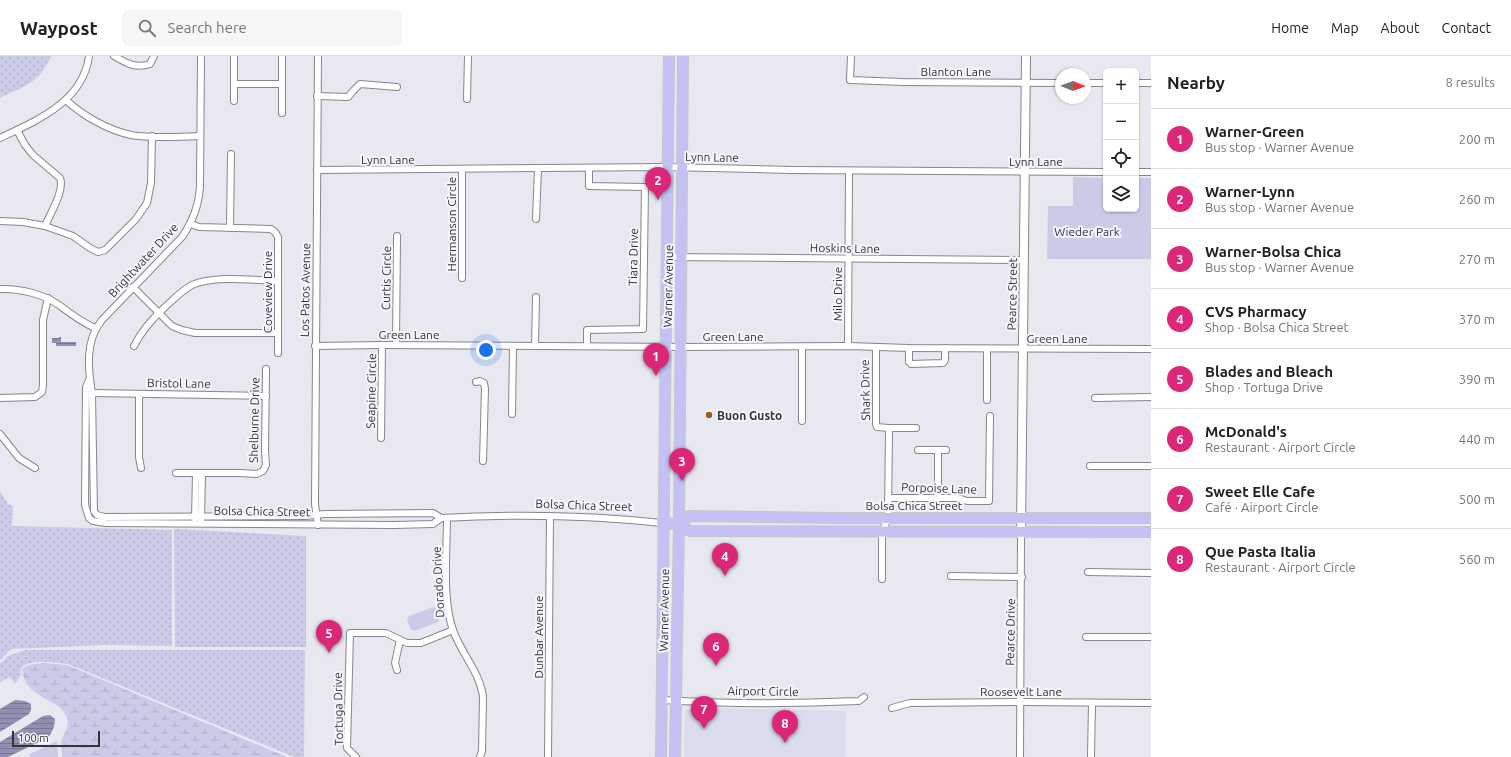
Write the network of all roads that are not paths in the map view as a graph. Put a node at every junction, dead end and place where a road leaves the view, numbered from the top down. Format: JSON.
{"nodes":[{"id":1,"x":89,"y":56,"type":"edge"},
{"id":2,"x":114,"y":56,"type":"edge"},
{"id":3,"x":154,"y":56,"type":"edge"},
{"id":4,"x":201,"y":56,"type":"edge"},
{"id":5,"x":234,"y":56,"type":"edge"},
{"id":6,"x":282,"y":56,"type":"edge"},
{"id":7,"x":318,"y":56,"type":"edge"},
{"id":8,"x":468,"y":56,"type":"edge"},
{"id":9,"x":669,"y":56,"type":"edge"},
{"id":10,"x":683,"y":56,"type":"edge"},
{"id":11,"x":851,"y":56,"type":"edge"},
{"id":12,"x":1026,"y":56,"type":"edge"},
{"id":13,"x":1026,"y":82,"type":"junction"},
{"id":14,"x":1055,"y":83,"type":"edge"},
{"id":15,"x":1091,"y":83,"type":"edge"},
{"id":16,"x":1103,"y":83,"type":"edge"},
{"id":17,"x":1139,"y":83,"type":"edge"},
{"id":18,"x":1151,"y":83,"type":"edge"},
{"id":19,"x":234,"y":84,"type":"junction"},
{"id":20,"x":282,"y":84,"type":"junction"},
{"id":21,"x":397,"y":87,"type":"dead end"},
{"id":22,"x":317,"y":96,"type":"junction"},
{"id":23,"x":467,"y":99,"type":"dead end"},
{"id":24,"x":66,"y":100,"type":"junction"},
{"id":25,"x":234,"y":101,"type":"dead end"},
{"id":26,"x":282,"y":113,"type":"dead end"},
{"id":27,"x":17,"y":130,"type":"junction"},
{"id":28,"x":152,"y":136,"type":"junction"},
{"id":29,"x":200,"y":136,"type":"junction"},
{"id":30,"x":0,"y":138,"type":"edge"},
{"id":31,"x":231,"y":154,"type":"dead end"},
{"id":32,"x":667,"y":167,"type":"junction"},
{"id":33,"x":682,"y":167,"type":"junction"},
{"id":34,"x":538,"y":169,"type":"junction"},
{"id":35,"x":589,"y":169,"type":"junction"},
{"id":36,"x":318,"y":170,"type":"junction"},
{"id":37,"x":462,"y":170,"type":"junction"},
{"id":38,"x":849,"y":171,"type":"junction"},
{"id":39,"x":1025,"y":172,"type":"junction"},
{"id":40,"x":1103,"y":172,"type":"edge"},
{"id":41,"x":1139,"y":172,"type":"edge"},
{"id":42,"x":1151,"y":172,"type":"edge"},
{"id":43,"x":536,"y":219,"type":"dead end"},
{"id":44,"x":0,"y":221,"type":"edge"},
{"id":45,"x":191,"y":224,"type":"junction"},
{"id":46,"x":45,"y":226,"type":"junction"},
{"id":47,"x":230,"y":228,"type":"junction"},
{"id":48,"x":398,"y":236,"type":"dead end"},
{"id":49,"x":666,"y":257,"type":"junction"},
{"id":50,"x":682,"y":257,"type":"junction"},
{"id":51,"x":848,"y":259,"type":"junction"},
{"id":52,"x":1024,"y":260,"type":"junction"},
{"id":53,"x":462,"y":278,"type":"dead end"},
{"id":54,"x":277,"y":281,"type":"junction"},
{"id":55,"x":133,"y":287,"type":"junction"},
{"id":56,"x":0,"y":289,"type":"edge"},
{"id":57,"x":536,"y":297,"type":"dead end"},
{"id":58,"x":48,"y":298,"type":"junction"},
{"id":59,"x":159,"y":313,"type":"junction"},
{"id":60,"x":95,"y":328,"type":"junction"},
{"id":61,"x":278,"y":333,"type":"junction"},
{"id":62,"x":382,"y":345,"type":"junction"},
{"id":63,"x":396,"y":345,"type":"junction"},
{"id":64,"x":134,"y":346,"type":"dead end"},
{"id":65,"x":315,"y":346,"type":"junction"},
{"id":66,"x":513,"y":346,"type":"junction"},
{"id":67,"x":535,"y":346,"type":"junction"},
{"id":68,"x":587,"y":346,"type":"junction"},
{"id":69,"x":665,"y":346,"type":"junction"},
{"id":70,"x":848,"y":346,"type":"junction"},
{"id":71,"x":681,"y":347,"type":"junction"},
{"id":72,"x":802,"y":347,"type":"junction"},
{"id":73,"x":876,"y":347,"type":"junction"},
{"id":74,"x":909,"y":348,"type":"junction"},
{"id":75,"x":945,"y":348,"type":"junction"},
{"id":76,"x":987,"y":348,"type":"junction"},
{"id":77,"x":1023,"y":349,"type":"junction"},
{"id":78,"x":1151,"y":349,"type":"edge"},
{"id":79,"x":278,"y":353,"type":"dead end"},
{"id":80,"x":266,"y":369,"type":"dead end"},
{"id":81,"x":89,"y":378,"type":"junction"},
{"id":82,"x":476,"y":382,"type":"dead end"},
{"id":83,"x":92,"y":394,"type":"junction"},
{"id":84,"x":139,"y":394,"type":"junction"},
{"id":85,"x":266,"y":396,"type":"junction"},
{"id":86,"x":1151,"y":397,"type":"edge"},
{"id":87,"x":0,"y":398,"type":"edge"},
{"id":88,"x":1095,"y":398,"type":"dead end"},
{"id":89,"x":987,"y":400,"type":"dead end"},
{"id":90,"x":512,"y":414,"type":"dead end"},
{"id":91,"x":990,"y":416,"type":"dead end"},
{"id":92,"x":802,"y":421,"type":"dead end"},
{"id":93,"x":888,"y":428,"type":"junction"},
{"id":94,"x":916,"y":428,"type":"dead end"},
{"id":95,"x":0,"y":434,"type":"edge"},
{"id":96,"x":381,"y":438,"type":"dead end"},
{"id":97,"x":918,"y":450,"type":"dead end"},
{"id":98,"x":938,"y":450,"type":"junction"},
{"id":99,"x":946,"y":450,"type":"dead end"},
{"id":100,"x":483,"y":460,"type":"dead end"},
{"id":101,"x":1090,"y":466,"type":"dead end"},
{"id":102,"x":1151,"y":466,"type":"edge"},
{"id":103,"x":35,"y":468,"type":"dead end"},
{"id":104,"x":141,"y":468,"type":"dead end"},
{"id":105,"x":176,"y":473,"type":"dead end"},
{"id":106,"x":199,"y":473,"type":"junction"},
{"id":107,"x":888,"y":498,"type":"junction"},
{"id":108,"x":938,"y":498,"type":"junction"},
{"id":109,"x":93,"y":504,"type":"joint"},
{"id":110,"x":86,"y":512,"type":"joint"},
{"id":111,"x":316,"y":515,"type":"junction"},
{"id":112,"x":198,"y":516,"type":"junction"},
{"id":113,"x":550,"y":516,"type":"junction"},
{"id":114,"x":1021,"y":517,"type":"junction"},
{"id":115,"x":444,"y":518,"type":"junction"},
{"id":116,"x":805,"y":518,"type":"junction"},
{"id":117,"x":888,"y":518,"type":"junction"},
{"id":118,"x":1151,"y":518,"type":"edge"},
{"id":119,"x":198,"y":523,"type":"junction"},
{"id":120,"x":662,"y":523,"type":"junction"},
{"id":121,"x":318,"y":524,"type":"junction"},
{"id":122,"x":679,"y":524,"type":"junction"},
{"id":123,"x":805,"y":532,"type":"junction"},
{"id":124,"x":882,"y":532,"type":"junction"},
{"id":125,"x":1021,"y":532,"type":"junction"},
{"id":126,"x":1151,"y":532,"type":"edge"},
{"id":127,"x":1088,"y":572,"type":"dead end"},
{"id":128,"x":1151,"y":573,"type":"edge"},
{"id":129,"x":951,"y":576,"type":"dead end"},
{"id":130,"x":1022,"y":577,"type":"junction"},
{"id":131,"x":882,"y":579,"type":"dead end"},
{"id":132,"x":453,"y":630,"type":"junction"},
{"id":133,"x":1086,"y":637,"type":"dead end"},
{"id":134,"x":1151,"y":637,"type":"edge"},
{"id":135,"x":400,"y":640,"type":"junction"},
{"id":136,"x":397,"y":670,"type":"dead end"},
{"id":137,"x":864,"y":697,"type":"dead end"},
{"id":138,"x":661,"y":700,"type":"junction"},
{"id":139,"x":675,"y":700,"type":"junction"},
{"id":140,"x":1020,"y":702,"type":"junction"},
{"id":141,"x":1092,"y":703,"type":"junction"},
{"id":142,"x":1151,"y":703,"type":"edge"},
{"id":143,"x":892,"y":708,"type":"dead end"},
{"id":144,"x":356,"y":757,"type":"edge"},
{"id":145,"x":480,"y":757,"type":"edge"},
{"id":146,"x":548,"y":757,"type":"edge"},
{"id":147,"x":661,"y":757,"type":"edge"},
{"id":148,"x":675,"y":757,"type":"edge"},
{"id":149,"x":1020,"y":757,"type":"edge"},
{"id":150,"x":1091,"y":757,"type":"edge"}],
"edges":[{"from":1,"to":24,"type":"street"},
{"from":2,"to":3,"type":"street"},
{"from":4,"to":29,"type":"street","name":"Brightwater Drive"},
{"from":5,"to":19,"type":"street"},
{"from":6,"to":20,"type":"street"},
{"from":7,"to":22,"type":"street","name":"Los Patos Avenue"},
{"from":8,"to":23,"type":"street"},
{"from":9,"to":32,"type":"main road","name":"Warner Avenue"},
{"from":10,"to":33,"type":"main road","name":"Warner Avenue"},
{"from":11,"to":13,"type":"street","name":"Blanton Lane"},
{"from":12,"to":13,"type":"street","name":"Pearce Street"},
{"from":13,"to":14,"type":"street","name":"Blanton Lane"},
{"from":13,"to":39,"type":"street","name":"Pearce Street"},
{"from":15,"to":16,"type":"street"},
{"from":17,"to":18,"type":"street"},
{"from":19,"to":20,"type":"street"},
{"from":19,"to":25,"type":"street"},
{"from":20,"to":26,"type":"street"},
{"from":21,"to":22,"type":"street"},
{"from":22,"to":36,"type":"street","name":"Los Patos Avenue"},
{"from":24,"to":27,"type":"street"},
{"from":24,"to":28,"type":"street"},
{"from":27,"to":30,"type":"street"},
{"from":27,"to":46,"type":"street"},
{"from":28,"to":29,"type":"street"},
{"from":28,"to":46,"type":"street"},
{"from":29,"to":45,"type":"street","name":"Brightwater Drive"},
{"from":31,"to":47,"type":"street"},
{"from":32,"to":33,"type":"street","name":"Lynn Lane"},
{"from":32,"to":35,"type":"street","name":"Lynn Lane"},
{"from":32,"to":49,"type":"main road","name":"Warner Avenue"},
{"from":33,"to":38,"type":"street","name":"Lynn Lane"},
{"from":33,"to":50,"type":"main road","name":"Warner Avenue"},
{"from":34,"to":35,"type":"street","name":"Lynn Lane"},
{"from":34,"to":37,"type":"street","name":"Lynn Lane"},
{"from":34,"to":43,"type":"street"},
{"from":35,"to":68,"type":"street","name":"Tiara Drive"},
{"from":36,"to":37,"type":"street","name":"Lynn Lane"},
{"from":36,"to":65,"type":"street","name":"Los Patos Avenue"},
{"from":37,"to":53,"type":"street","name":"Hermanson Circle"},
{"from":38,"to":39,"type":"street","name":"Lynn Lane"},
{"from":38,"to":51,"type":"street","name":"Milo Drive"},
{"from":39,"to":40,"type":"street","name":"Lynn Lane"},
{"from":39,"to":52,"type":"street","name":"Pearce Street"},
{"from":41,"to":42,"type":"street"},
{"from":44,"to":46,"type":"street"},
{"from":45,"to":47,"type":"street"},
{"from":45,"to":55,"type":"street","name":"Brightwater Drive"},
{"from":47,"to":54,"type":"street","name":"Coveview Drive"},
{"from":48,"to":63,"type":"street","name":"Curtis Circle"},
{"from":49,"to":50,"type":"street","name":"Hoskins Lane"},
{"from":49,"to":69,"type":"main road","name":"Warner Avenue"},
{"from":50,"to":51,"type":"street","name":"Hoskins Lane"},
{"from":50,"to":71,"type":"main road","name":"Warner Avenue"},
{"from":51,"to":52,"type":"street","name":"Hoskins Lane"},
{"from":51,"to":70,"type":"street","name":"Milo Drive"},
{"from":52,"to":77,"type":"street","name":"Pearce Street"},
{"from":54,"to":59,"type":"street"},
{"from":54,"to":61,"type":"street","name":"Coveview Drive"},
{"from":55,"to":59,"type":"street"},
{"from":55,"to":60,"type":"street","name":"Brightwater Drive"},
{"from":56,"to":58,"type":"street"},
{"from":57,"to":67,"type":"street"},
{"from":58,"to":60,"type":"street"},
{"from":58,"to":87,"type":"street"},
{"from":59,"to":61,"type":"street"},
{"from":59,"to":64,"type":"street"},
{"from":60,"to":81,"type":"street","name":"Brightwater Drive"},
{"from":61,"to":79,"type":"street","name":"Coveview Drive"},
{"from":62,"to":63,"type":"street","name":"Green Lane"},
{"from":62,"to":65,"type":"street","name":"Green Lane"},
{"from":62,"to":96,"type":"street","name":"Seapine Circle"},
{"from":63,"to":66,"type":"street","name":"Green Lane"},
{"from":65,"to":111,"type":"street","name":"Los Patos Avenue"},
{"from":66,"to":67,"type":"street","name":"Green Lane"},
{"from":66,"to":90,"type":"street"},
{"from":67,"to":68,"type":"street","name":"Green Lane"},
{"from":68,"to":69,"type":"street","name":"Green Lane"},
{"from":69,"to":71,"type":"street","name":"Green Lane"},
{"from":69,"to":120,"type":"main road","name":"Warner Avenue"},
{"from":70,"to":72,"type":"street","name":"Green Lane"},
{"from":70,"to":73,"type":"street","name":"Green Lane"},
{"from":71,"to":72,"type":"street","name":"Green Lane"},
{"from":71,"to":122,"type":"main road","name":"Warner Avenue"},
{"from":72,"to":92,"type":"street"},
{"from":73,"to":74,"type":"street","name":"Green Lane"},
{"from":73,"to":93,"type":"street","name":"Shark Drive"},
{"from":74,"to":75,"type":"street","name":"Green Lane"},
{"from":74,"to":75,"type":"street"},
{"from":75,"to":76,"type":"street","name":"Green Lane"},
{"from":76,"to":77,"type":"street","name":"Green Lane"},
{"from":76,"to":89,"type":"street"},
{"from":77,"to":78,"type":"street","name":"Green Lane"},
{"from":77,"to":114,"type":"street","name":"Pearce Street"},
{"from":80,"to":85,"type":"street","name":"Shelburne Drive"},
{"from":81,"to":83,"type":"street","name":"Brightwater Drive"},
{"from":81,"to":110,"type":"street","name":"Brightwater Drive"},
{"from":82,"to":100,"type":"street"},
{"from":83,"to":84,"type":"street","name":"Bristol Lane"},
{"from":83,"to":109,"type":"street","name":"Brightwater Drive"},
{"from":84,"to":85,"type":"street","name":"Bristol Lane"},
{"from":84,"to":104,"type":"street"},
{"from":85,"to":106,"type":"street","name":"Shelburne Drive"},
{"from":86,"to":88,"type":"street"},
{"from":91,"to":108,"type":"street","name":"Porpoise Lane"},
{"from":93,"to":94,"type":"street"},
{"from":93,"to":107,"type":"street","name":"Shark Drive"},
{"from":95,"to":103,"type":"street"},
{"from":97,"to":98,"type":"street"},
{"from":98,"to":99,"type":"street"},
{"from":98,"to":108,"type":"street"},
{"from":101,"to":102,"type":"street"},
{"from":105,"to":106,"type":"street"},
{"from":106,"to":112,"type":"street"},
{"from":107,"to":108,"type":"street","name":"Porpoise Lane"},
{"from":107,"to":117,"type":"street","name":"Shark Drive"},
{"from":109,"to":112,"type":"street","name":"Bolsa Chica Street"},
{"from":110,"to":119,"type":"street","name":"Bolsa Chica Street"},
{"from":111,"to":112,"type":"street","name":"Bolsa Chica Street"},
{"from":111,"to":115,"type":"street","name":"Bolsa Chica Street"},
{"from":111,"to":121,"type":"street","name":"Los Patos Avenue"},
{"from":112,"to":119,"type":"street"},
{"from":113,"to":115,"type":"street","name":"Bolsa Chica Street"},
{"from":113,"to":120,"type":"street","name":"Bolsa Chica Street"},
{"from":113,"to":146,"type":"street","name":"Dunbar Avenue"},
{"from":114,"to":117,"type":"main road","name":"Bolsa Chica Street"},
{"from":114,"to":118,"type":"main road","name":"Bolsa Chica Street"},
{"from":114,"to":125,"type":"street","name":"Pearce Street"},
{"from":115,"to":121,"type":"street","name":"Bolsa Chica Street"},
{"from":115,"to":132,"type":"street","name":"Dorado Drive"},
{"from":116,"to":117,"type":"main road","name":"Bolsa Chica Street"},
{"from":116,"to":122,"type":"main road","name":"Bolsa Chica Street"},
{"from":116,"to":123,"type":"main road"},
{"from":117,"to":124,"type":"street"},
{"from":119,"to":121,"type":"street","name":"Bolsa Chica Street"},
{"from":120,"to":122,"type":"main road","name":"Bolsa Chica Street"},
{"from":120,"to":138,"type":"main road","name":"Warner Avenue"},
{"from":122,"to":123,"type":"main road","name":"Bolsa Chica Street"},
{"from":122,"to":139,"type":"main road","name":"Warner Avenue"},
{"from":123,"to":124,"type":"main road","name":"Bolsa Chica Street"},
{"from":124,"to":125,"type":"main road","name":"Bolsa Chica Street"},
{"from":124,"to":131,"type":"street"},
{"from":125,"to":126,"type":"main road","name":"Bolsa Chica Street"},
{"from":125,"to":130,"type":"street","name":"Pearce Drive"},
{"from":127,"to":128,"type":"street"},
{"from":129,"to":130,"type":"street"},
{"from":130,"to":140,"type":"street","name":"Pearce Drive"},
{"from":132,"to":135,"type":"street"},
{"from":132,"to":145,"type":"street","name":"Dorado Drive"},
{"from":133,"to":134,"type":"street"},
{"from":135,"to":136,"type":"street"},
{"from":135,"to":144,"type":"street","name":"Tortuga Drive"},
{"from":137,"to":139,"type":"street","name":"Airport Circle"},
{"from":138,"to":139,"type":"street","name":"Airport Circle"},
{"from":138,"to":147,"type":"main road","name":"Warner Avenue"},
{"from":139,"to":148,"type":"main road","name":"Warner Avenue"},
{"from":140,"to":141,"type":"street","name":"Roosevelt Lane"},
{"from":140,"to":143,"type":"street","name":"Roosevelt Lane"},
{"from":140,"to":149,"type":"street","name":"Pearce Drive"},
{"from":141,"to":142,"type":"street","name":"Roosevelt Lane"},
{"from":141,"to":150,"type":"street"}]}
